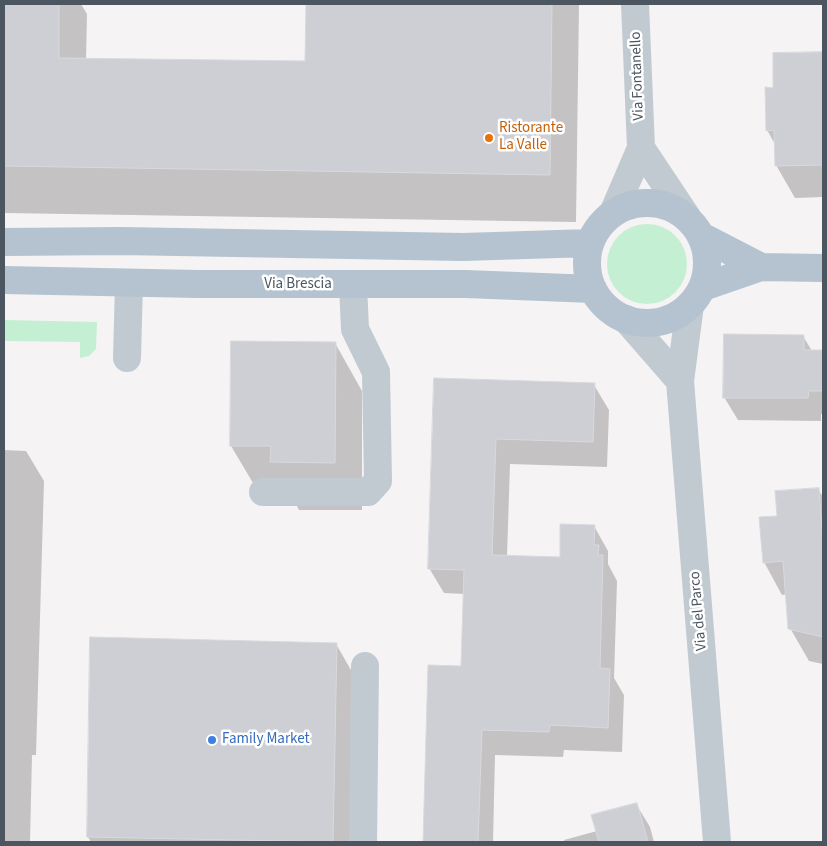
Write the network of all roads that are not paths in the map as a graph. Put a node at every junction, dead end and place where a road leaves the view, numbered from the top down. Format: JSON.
{"nodes":[{"id":1,"x":635,"y":4,"type":"edge"},
{"id":2,"x":641,"y":148,"type":"junction"},
{"id":3,"x":613,"y":213,"type":"junction"},
{"id":4,"x":694,"y":227,"type":"junction"},
{"id":5,"x":4,"y":242,"type":"edge"},
{"id":6,"x":590,"y":243,"type":"junction"},
{"id":7,"x":760,"y":267,"type":"junction"},
{"id":8,"x":823,"y":268,"type":"edge"},
{"id":9,"x":4,"y":280,"type":"edge"},
{"id":10,"x":129,"y":284,"type":"junction"},
{"id":11,"x":353,"y":285,"type":"junction"},
{"id":12,"x":592,"y":289,"type":"junction"},
{"id":13,"x":696,"y":296,"type":"junction"},
{"id":14,"x":626,"y":319,"type":"junction"},
{"id":15,"x":127,"y":358,"type":"dead end"},
{"id":16,"x":680,"y":381,"type":"junction"},
{"id":17,"x":264,"y":492,"type":"dead end"},
{"id":18,"x":365,"y":666,"type":"dead end"},
{"id":19,"x":364,"y":842,"type":"edge"},
{"id":20,"x":717,"y":842,"type":"edge"}],
"edges":[{"from":1,"to":2,"type":"street","name":"Via Fontanello"},
{"from":2,"to":3,"type":"street","name":"Via Fontanello"},
{"from":2,"to":4,"type":"street"},
{"from":3,"to":4,"type":"main road"},
{"from":3,"to":6,"type":"main road"},
{"from":4,"to":7,"type":"main road"},
{"from":4,"to":13,"type":"main road"},
{"from":5,"to":6,"type":"main road"},
{"from":6,"to":12,"type":"main road"},
{"from":7,"to":8,"type":"main road"},
{"from":7,"to":13,"type":"main road"},
{"from":9,"to":10,"type":"main road","name":"Via Brescia"},
{"from":10,"to":11,"type":"main road","name":"Via Brescia"},
{"from":10,"to":15,"type":"street"},
{"from":11,"to":12,"type":"main road","name":"Via Brescia"},
{"from":11,"to":17,"type":"street"},
{"from":12,"to":14,"type":"main road"},
{"from":13,"to":14,"type":"main road"},
{"from":13,"to":16,"type":"street"},
{"from":14,"to":16,"type":"street"},
{"from":16,"to":20,"type":"street","name":"Via del Parco"},
{"from":18,"to":19,"type":"street"}]}
